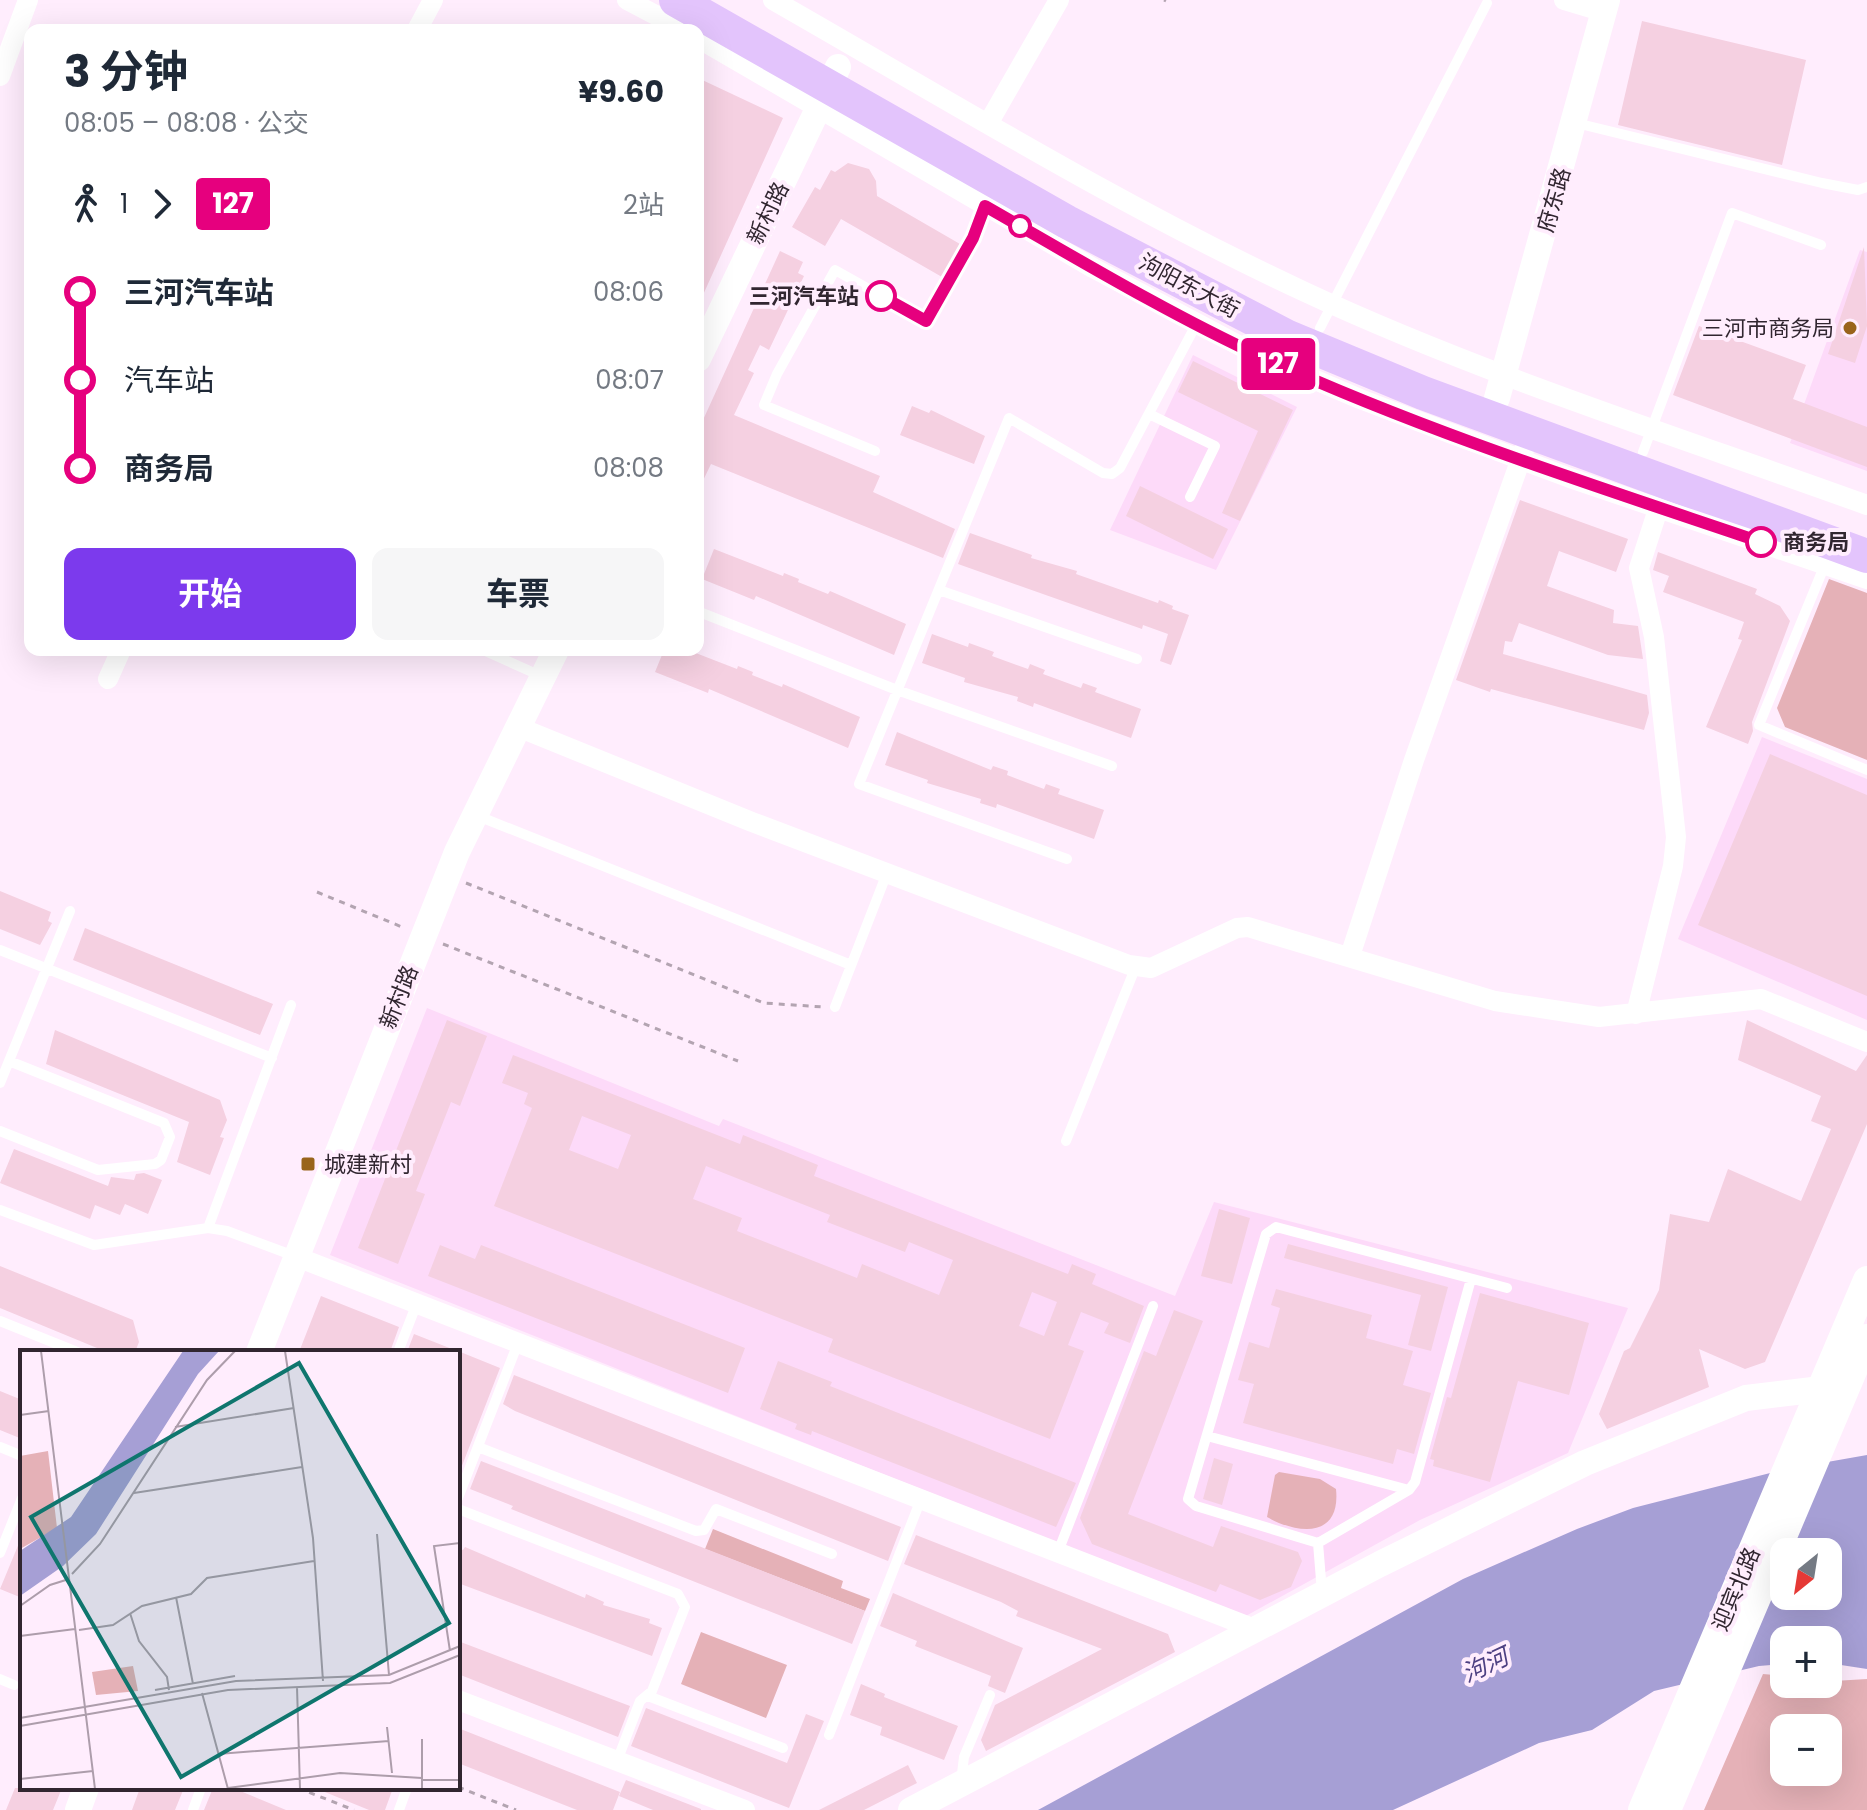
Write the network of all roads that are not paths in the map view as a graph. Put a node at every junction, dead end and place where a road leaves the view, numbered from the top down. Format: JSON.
{"nodes":[{"id":1,"x":28,"y":0,"type":"edge"},
{"id":2,"x":433,"y":0,"type":"edge"},
{"id":3,"x":627,"y":0,"type":"edge"},
{"id":4,"x":676,"y":0,"type":"edge"},
{"id":5,"x":720,"y":0,"type":"edge"},
{"id":6,"x":773,"y":0,"type":"edge"},
{"id":7,"x":1059,"y":0,"type":"edge"},
{"id":8,"x":1564,"y":0,"type":"edge"},
{"id":9,"x":1487,"y":3,"type":"dead end"},
{"id":10,"x":1605,"y":6,"type":"edge"},
{"id":11,"x":420,"y":24,"type":"edge"},
{"id":12,"x":673,"y":24,"type":"edge"},
{"id":13,"x":704,"y":40,"type":"edge"},
{"id":14,"x":0,"y":76,"type":"edge"},
{"id":15,"x":828,"y":87,"type":"junction"},
{"id":16,"x":989,"y":122,"type":"junction"},
{"id":17,"x":1576,"y":123,"type":"junction"},
{"id":18,"x":1867,"y":187,"type":"edge"},
{"id":19,"x":992,"y":194,"type":"junction"},
{"id":20,"x":1821,"y":245,"type":"dead end"},
{"id":21,"x":1204,"y":310,"type":"junction"},
{"id":22,"x":1326,"y":316,"type":"junction"},
{"id":23,"x":704,"y":332,"type":"edge"},
{"id":24,"x":1501,"y":385,"type":"junction"},
{"id":25,"x":1149,"y":414,"type":"junction"},
{"id":26,"x":1648,"y":439,"type":"junction"},
{"id":27,"x":1525,"y":446,"type":"junction"},
{"id":28,"x":875,"y":451,"type":"dead end"},
{"id":29,"x":1663,"y":495,"type":"junction"},
{"id":30,"x":1190,"y":497,"type":"dead end"},
{"id":31,"x":1867,"y":505,"type":"edge"},
{"id":32,"x":1867,"y":533,"type":"edge"},
{"id":33,"x":1829,"y":554,"type":"junction"},
{"id":34,"x":1867,"y":556,"type":"edge"},
{"id":35,"x":1867,"y":579,"type":"edge"},
{"id":36,"x":939,"y":590,"type":"junction"},
{"id":37,"x":704,"y":614,"type":"edge"},
{"id":38,"x":118,"y":656,"type":"edge"},
{"id":39,"x":496,"y":656,"type":"edge"},
{"id":40,"x":553,"y":656,"type":"edge"},
{"id":41,"x":1137,"y":659,"type":"dead end"},
{"id":42,"x":543,"y":677,"type":"junction"},
{"id":43,"x":108,"y":679,"type":"dead end"},
{"id":44,"x":897,"y":690,"type":"junction"},
{"id":45,"x":518,"y":727,"type":"junction"},
{"id":46,"x":1112,"y":766,"type":"dead end"},
{"id":47,"x":1867,"y":770,"type":"edge"},
{"id":48,"x":475,"y":815,"type":"junction"},
{"id":49,"x":1067,"y":859,"type":"dead end"},
{"id":50,"x":887,"y":873,"type":"junction"},
{"id":51,"x":70,"y":911,"type":"dead end"},
{"id":52,"x":0,"y":950,"type":"edge"},
{"id":53,"x":1350,"y":956,"type":"junction"},
{"id":54,"x":851,"y":965,"type":"junction"},
{"id":55,"x":1136,"y":966,"type":"junction"},
{"id":56,"x":47,"y":968,"type":"junction"},
{"id":57,"x":291,"y":1005,"type":"dead end"},
{"id":58,"x":835,"y":1007,"type":"road end"},
{"id":59,"x":1636,"y":1014,"type":"junction"},
{"id":60,"x":1867,"y":1042,"type":"edge"},
{"id":61,"x":272,"y":1058,"type":"junction"},
{"id":62,"x":9,"y":1061,"type":"junction"},
{"id":63,"x":0,"y":1083,"type":"edge"},
{"id":64,"x":0,"y":1131,"type":"edge"},
{"id":65,"x":1066,"y":1141,"type":"dead end"},
{"id":66,"x":0,"y":1210,"type":"edge"},
{"id":67,"x":208,"y":1228,"type":"junction"},
{"id":68,"x":297,"y":1257,"type":"junction"},
{"id":69,"x":1471,"y":1279,"type":"junction"},
{"id":70,"x":1867,"y":1280,"type":"edge"},
{"id":71,"x":1507,"y":1288,"type":"dead end"},
{"id":72,"x":417,"y":1303,"type":"junction"},
{"id":73,"x":1153,"y":1306,"type":"dead end"},
{"id":74,"x":0,"y":1321,"type":"edge"},
{"id":75,"x":1867,"y":1338,"type":"edge"},
{"id":76,"x":518,"y":1343,"type":"junction"},
{"id":77,"x":72,"y":1350,"type":"edge"},
{"id":78,"x":260,"y":1350,"type":"edge"},
{"id":79,"x":399,"y":1350,"type":"edge"},
{"id":80,"x":1860,"y":1372,"type":"edge"},
{"id":81,"x":1824,"y":1401,"type":"junction"},
{"id":82,"x":1207,"y":1436,"type":"junction"},
{"id":83,"x":0,"y":1447,"type":"edge"},
{"id":84,"x":478,"y":1447,"type":"junction"},
{"id":85,"x":20,"y":1455,"type":"edge"},
{"id":86,"x":1409,"y":1490,"type":"junction"},
{"id":87,"x":460,"y":1493,"type":"edge"},
{"id":88,"x":921,"y":1499,"type":"junction"},
{"id":89,"x":20,"y":1503,"type":"edge"},
{"id":90,"x":460,"y":1510,"type":"edge"},
{"id":91,"x":1318,"y":1543,"type":"junction"},
{"id":92,"x":1058,"y":1552,"type":"junction"},
{"id":93,"x":0,"y":1553,"type":"edge"},
{"id":94,"x":832,"y":1554,"type":"dead end"},
{"id":95,"x":1322,"y":1594,"type":"junction"},
{"id":96,"x":1255,"y":1629,"type":"junction"},
{"id":97,"x":0,"y":1679,"type":"edge"},
{"id":98,"x":14,"y":1685,"type":"dead end"},
{"id":99,"x":990,"y":1695,"type":"dead end"},
{"id":100,"x":648,"y":1696,"type":"junction"},
{"id":101,"x":460,"y":1701,"type":"edge"},
{"id":102,"x":1697,"y":1709,"type":"junction"},
{"id":103,"x":829,"y":1735,"type":"dead end"},
{"id":104,"x":783,"y":1748,"type":"dead end"},
{"id":105,"x":617,"y":1761,"type":"junction"},
{"id":106,"x":961,"y":1784,"type":"junction"},
{"id":107,"x":85,"y":1790,"type":"edge"},
{"id":108,"x":200,"y":1790,"type":"edge"},
{"id":109,"x":406,"y":1790,"type":"edge"},
{"id":110,"x":78,"y":1810,"type":"edge"},
{"id":111,"x":193,"y":1810,"type":"edge"},
{"id":112,"x":399,"y":1810,"type":"edge"},
{"id":113,"x":745,"y":1810,"type":"edge"},
{"id":114,"x":911,"y":1810,"type":"edge"},
{"id":115,"x":1642,"y":1810,"type":"edge"},
{"id":116,"x":1667,"y":1810,"type":"edge"}],
"edges":[{"from":1,"to":14,"type":"street"},
{"from":2,"to":11,"type":"street"},
{"from":3,"to":12,"type":"street"},
{"from":4,"to":15,"type":"highway","name":"泃阳东大街"},
{"from":5,"to":15,"type":"highway","name":"泃阳东大街"},
{"from":6,"to":16,"type":"street"},
{"from":7,"to":16,"type":"street"},
{"from":8,"to":10,"type":"street"},
{"from":9,"to":22,"type":"lane"},
{"from":10,"to":17,"type":"street","name":"府东路"},
{"from":13,"to":15,"type":"street"},
{"from":15,"to":19,"type":"highway","name":"泃阳东大街"},
{"from":15,"to":22,"type":"highway","name":"泃阳东大街"},
{"from":15,"to":23,"type":"street","name":"新村路"},
{"from":16,"to":22,"type":"street"},
{"from":17,"to":18,"type":"lane"},
{"from":17,"to":24,"type":"street","name":"府东路"},
{"from":19,"to":21,"type":"highway","name":"泃阳东大街"},
{"from":19,"to":28,"type":"lane"},
{"from":20,"to":26,"type":"lane"},
{"from":21,"to":25,"type":"lane"},
{"from":21,"to":27,"type":"highway","name":"泃阳东大街"},
{"from":22,"to":24,"type":"highway","name":"泃阳东大街"},
{"from":24,"to":26,"type":"highway","name":"泃阳东大街"},
{"from":25,"to":30,"type":"lane"},
{"from":25,"to":36,"type":"lane"},
{"from":26,"to":31,"type":"street"},
{"from":26,"to":32,"type":"highway","name":"泃阳东大街"},
{"from":27,"to":29,"type":"highway","name":"泃阳东大街"},
{"from":27,"to":53,"type":"street"},
{"from":29,"to":33,"type":"highway","name":"泃阳东大街"},
{"from":29,"to":59,"type":"street"},
{"from":33,"to":34,"type":"highway","name":"泃阳东大街"},
{"from":33,"to":35,"type":"street"},
{"from":33,"to":47,"type":"lane"},
{"from":36,"to":41,"type":"lane"},
{"from":36,"to":44,"type":"lane"},
{"from":37,"to":44,"type":"lane"},
{"from":38,"to":43,"type":"street"},
{"from":39,"to":42,"type":"lane"},
{"from":40,"to":42,"type":"street","name":"新村路"},
{"from":42,"to":45,"type":"street","name":"新村路"},
{"from":44,"to":46,"type":"lane"},
{"from":44,"to":49,"type":"lane"},
{"from":45,"to":48,"type":"street","name":"新村路"},
{"from":45,"to":50,"type":"street"},
{"from":48,"to":54,"type":"lane"},
{"from":48,"to":68,"type":"street","name":"新村路"},
{"from":50,"to":54,"type":"lane"},
{"from":50,"to":55,"type":"street"},
{"from":51,"to":56,"type":"lane"},
{"from":52,"to":56,"type":"lane"},
{"from":53,"to":55,"type":"street"},
{"from":53,"to":59,"type":"street"},
{"from":54,"to":58,"type":"lane"},
{"from":55,"to":65,"type":"lane"},
{"from":56,"to":61,"type":"lane"},
{"from":56,"to":62,"type":"lane"},
{"from":57,"to":61,"type":"lane"},
{"from":59,"to":60,"type":"street"},
{"from":61,"to":67,"type":"lane"},
{"from":62,"to":63,"type":"lane"},
{"from":62,"to":64,"type":"lane"},
{"from":66,"to":67,"type":"lane"},
{"from":67,"to":68,"type":"lane"},
{"from":68,"to":72,"type":"street"},
{"from":68,"to":78,"type":"street","name":"新村路"},
{"from":69,"to":71,"type":"lane"},
{"from":69,"to":82,"type":"lane"},
{"from":69,"to":86,"type":"lane"},
{"from":70,"to":81,"type":"main road","name":"迎宾北路"},
{"from":72,"to":76,"type":"street"},
{"from":72,"to":79,"type":"lane"},
{"from":73,"to":92,"type":"lane"},
{"from":74,"to":77,"type":"lane"},
{"from":75,"to":80,"type":"main road","name":"迎宾北路"},
{"from":76,"to":84,"type":"lane"},
{"from":76,"to":88,"type":"street"},
{"from":80,"to":81,"type":"main road","name":"迎宾北路"},
{"from":81,"to":95,"type":"street"},
{"from":81,"to":102,"type":"main road","name":"迎宾北路"},
{"from":82,"to":86,"type":"lane"},
{"from":82,"to":91,"type":"lane"},
{"from":83,"to":85,"type":"lane"},
{"from":84,"to":87,"type":"lane"},
{"from":84,"to":94,"type":"lane"},
{"from":86,"to":91,"type":"lane"},
{"from":88,"to":92,"type":"street"},
{"from":88,"to":103,"type":"lane"},
{"from":89,"to":93,"type":"lane"},
{"from":90,"to":100,"type":"lane"},
{"from":91,"to":95,"type":"lane"},
{"from":92,"to":96,"type":"street"},
{"from":95,"to":96,"type":"street"},
{"from":96,"to":106,"type":"street"},
{"from":97,"to":98,"type":"lane"},
{"from":99,"to":106,"type":"lane"},
{"from":100,"to":104,"type":"lane"},
{"from":100,"to":105,"type":"lane"},
{"from":101,"to":105,"type":"street"},
{"from":102,"to":115,"type":"main road","name":"迎宾北路"},
{"from":102,"to":116,"type":"main road","name":"迎宾北路"},
{"from":105,"to":113,"type":"street"},
{"from":106,"to":114,"type":"street"},
{"from":107,"to":110,"type":"street"},
{"from":108,"to":111,"type":"lane"},
{"from":109,"to":112,"type":"lane"}]}
